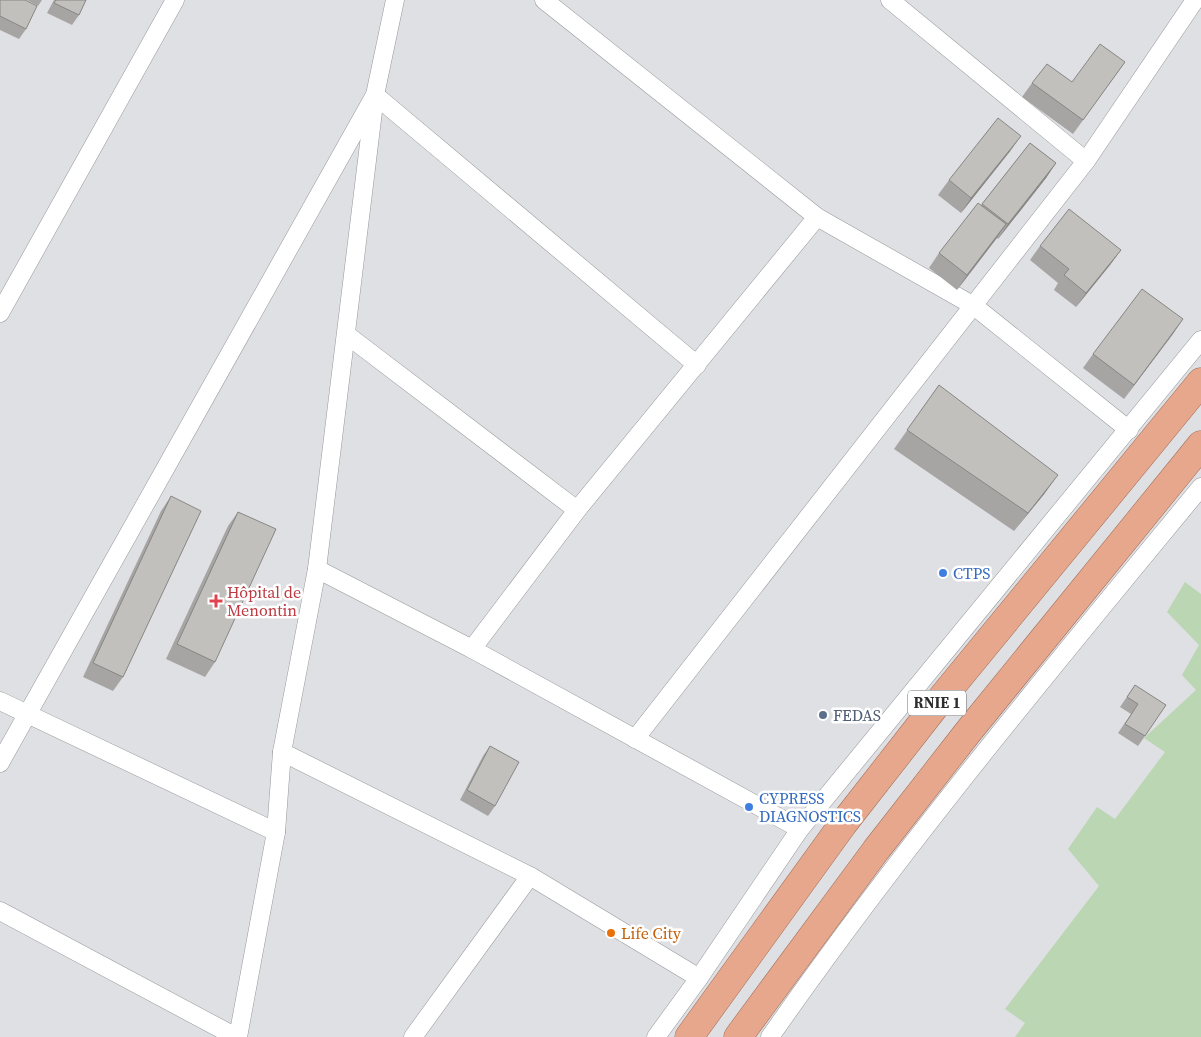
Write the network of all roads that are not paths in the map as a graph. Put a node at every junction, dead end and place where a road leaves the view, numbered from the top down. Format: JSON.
{"nodes":[{"id":1,"x":175,"y":0,"type":"edge"},
{"id":2,"x":395,"y":0,"type":"edge"},
{"id":3,"x":544,"y":0,"type":"edge"},
{"id":4,"x":890,"y":0,"type":"edge"},
{"id":5,"x":1195,"y":4,"type":"edge"},
{"id":6,"x":374,"y":95,"type":"junction"},
{"id":7,"x":1086,"y":161,"type":"junction"},
{"id":8,"x":817,"y":216,"type":"junction"},
{"id":9,"x":974,"y":306,"type":"junction"},
{"id":10,"x":0,"y":313,"type":"edge"},
{"id":11,"x":346,"y":335,"type":"junction"},
{"id":12,"x":1201,"y":340,"type":"edge"},
{"id":13,"x":696,"y":365,"type":"junction"},
{"id":14,"x":1201,"y":382,"type":"edge"},
{"id":15,"x":1129,"y":430,"type":"junction"},
{"id":16,"x":1201,"y":445,"type":"edge"},
{"id":17,"x":1201,"y":487,"type":"edge"},
{"id":18,"x":577,"y":510,"type":"junction"},
{"id":19,"x":317,"y":569,"type":"junction"},
{"id":20,"x":472,"y":649,"type":"junction"},
{"id":21,"x":0,"y":702,"type":"edge"},
{"id":22,"x":27,"y":714,"type":"junction"},
{"id":23,"x":635,"y":739,"type":"junction"},
{"id":24,"x":282,"y":752,"type":"junction"},
{"id":25,"x":0,"y":763,"type":"edge"},
{"id":26,"x":800,"y":829,"type":"junction"},
{"id":27,"x":276,"y":832,"type":"junction"},
{"id":28,"x":530,"y":876,"type":"junction"},
{"id":29,"x":0,"y":911,"type":"edge"},
{"id":30,"x":699,"y":978,"type":"junction"},
{"id":31,"x":237,"y":1037,"type":"edge"},
{"id":32,"x":413,"y":1037,"type":"edge"},
{"id":33,"x":656,"y":1037,"type":"edge"},
{"id":34,"x":689,"y":1037,"type":"edge"},
{"id":35,"x":738,"y":1037,"type":"edge"},
{"id":36,"x":770,"y":1037,"type":"edge"}],
"edges":[{"from":1,"to":10,"type":"street"},
{"from":2,"to":6,"type":"street"},
{"from":3,"to":8,"type":"street"},
{"from":4,"to":7,"type":"street"},
{"from":5,"to":7,"type":"street"},
{"from":6,"to":11,"type":"street"},
{"from":6,"to":13,"type":"street"},
{"from":6,"to":22,"type":"street"},
{"from":7,"to":9,"type":"street"},
{"from":8,"to":9,"type":"street"},
{"from":8,"to":13,"type":"street"},
{"from":9,"to":15,"type":"street"},
{"from":9,"to":23,"type":"street"},
{"from":11,"to":18,"type":"street"},
{"from":11,"to":19,"type":"street"},
{"from":12,"to":15,"type":"street"},
{"from":13,"to":18,"type":"street"},
{"from":14,"to":34,"type":"highway","number":"RNIE 1"},
{"from":15,"to":26,"type":"street"},
{"from":16,"to":35,"type":"highway","number":"RNIE 1"},
{"from":17,"to":36,"type":"street"},
{"from":18,"to":20,"type":"street"},
{"from":19,"to":20,"type":"street"},
{"from":19,"to":24,"type":"street"},
{"from":20,"to":23,"type":"street"},
{"from":21,"to":22,"type":"street"},
{"from":22,"to":25,"type":"street"},
{"from":22,"to":27,"type":"street"},
{"from":23,"to":26,"type":"street"},
{"from":24,"to":27,"type":"street"},
{"from":24,"to":28,"type":"street"},
{"from":26,"to":30,"type":"street"},
{"from":27,"to":31,"type":"street"},
{"from":28,"to":30,"type":"street"},
{"from":28,"to":32,"type":"street"},
{"from":29,"to":31,"type":"street"},
{"from":30,"to":33,"type":"street"}]}
